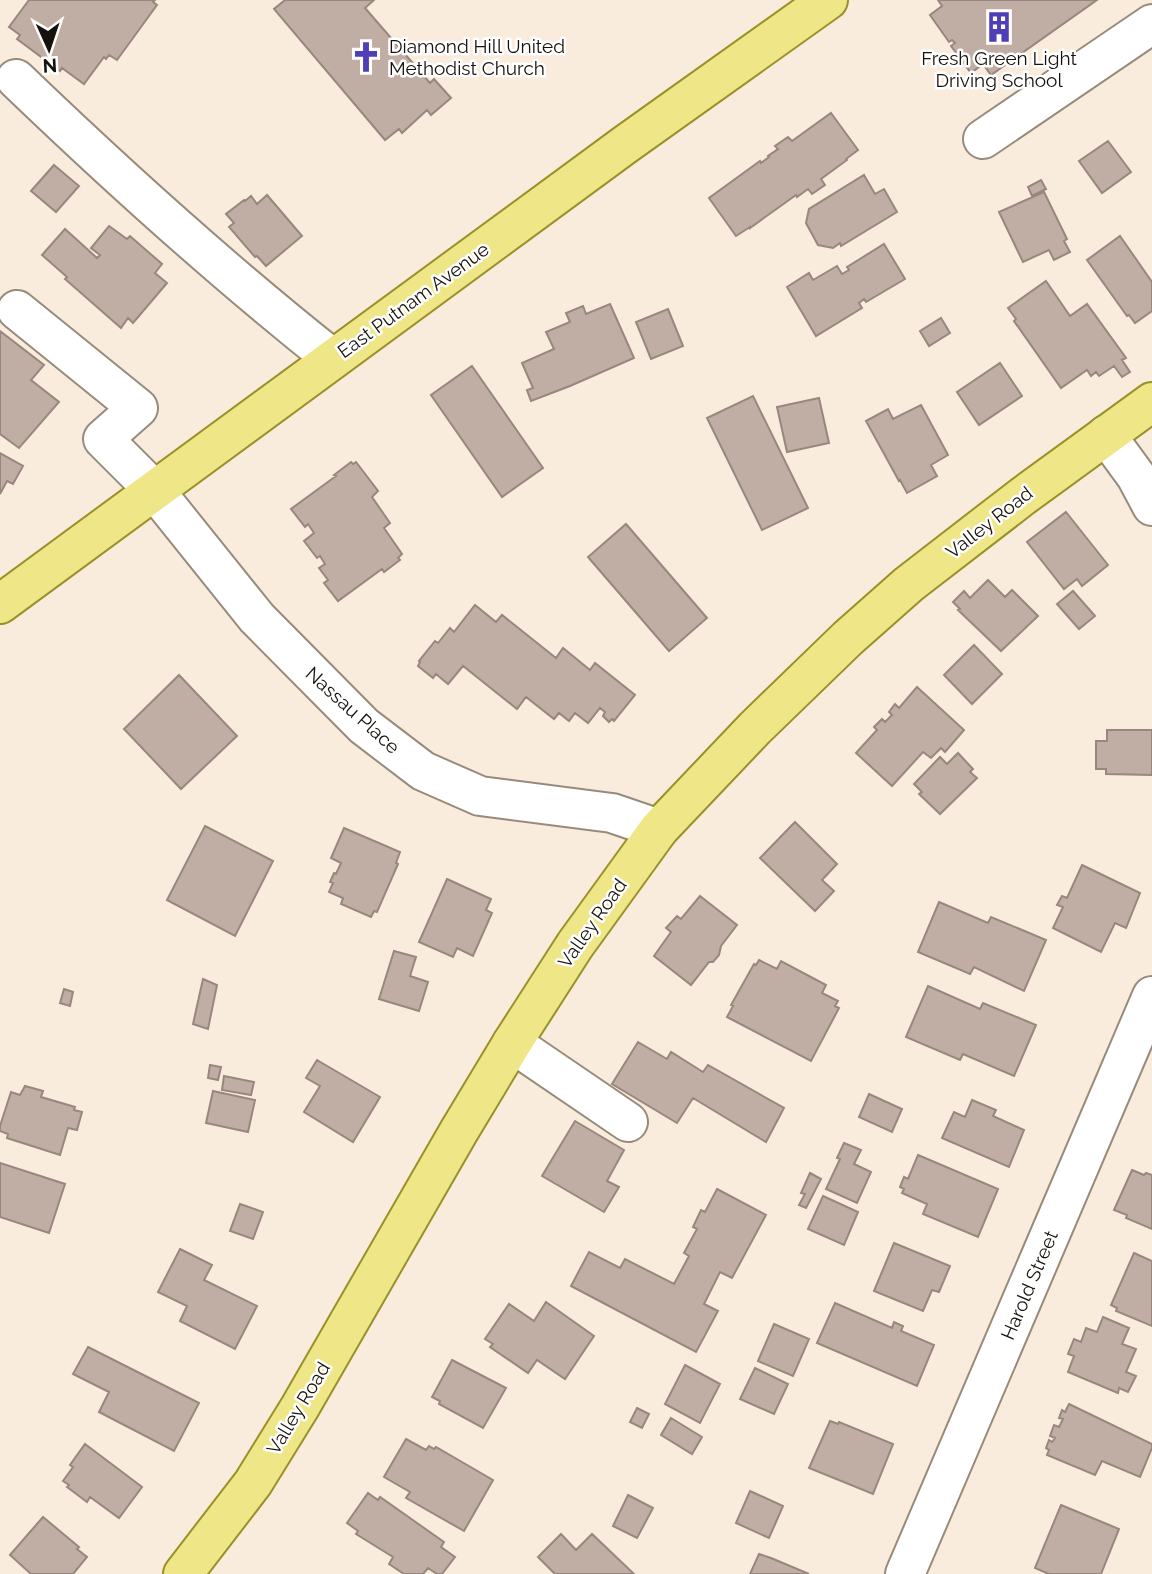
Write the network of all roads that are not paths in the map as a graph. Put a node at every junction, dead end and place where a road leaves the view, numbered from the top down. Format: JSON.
{"nodes":[{"id":1,"x":828,"y":0,"type":"edge"},
{"id":2,"x":1152,"y":24,"type":"edge"},
{"id":3,"x":16,"y":79,"type":"dead end"},
{"id":4,"x":983,"y":139,"type":"dead end"},
{"id":5,"x":18,"y":310,"type":"dead end"},
{"id":6,"x":333,"y":359,"type":"junction"},
{"id":7,"x":1152,"y":402,"type":"edge"},
{"id":8,"x":1106,"y":435,"type":"junction"},
{"id":9,"x":155,"y":491,"type":"junction"},
{"id":10,"x":1152,"y":506,"type":"edge"},
{"id":11,"x":0,"y":604,"type":"edge"},
{"id":12,"x":659,"y":829,"type":"junction"},
{"id":13,"x":1152,"y":996,"type":"edge"},
{"id":14,"x":512,"y":1043,"type":"junction"},
{"id":15,"x":628,"y":1122,"type":"dead end"},
{"id":16,"x":183,"y":1574,"type":"edge"},
{"id":17,"x":905,"y":1574,"type":"edge"}],
"edges":[{"from":1,"to":6,"type":"main road","name":"East Putnam Avenue"},
{"from":2,"to":4,"type":"street"},
{"from":3,"to":6,"type":"street"},
{"from":5,"to":9,"type":"street","name":"Nassau Place"},
{"from":6,"to":9,"type":"main road","name":"East Putnam Avenue"},
{"from":7,"to":8,"type":"main road","name":"Valley Road"},
{"from":8,"to":10,"type":"street"},
{"from":8,"to":12,"type":"main road","name":"Valley Road"},
{"from":9,"to":11,"type":"main road","name":"East Putnam Avenue"},
{"from":9,"to":12,"type":"street","name":"Nassau Place"},
{"from":12,"to":14,"type":"main road","name":"Valley Road"},
{"from":13,"to":17,"type":"street","name":"Harold Street"},
{"from":14,"to":15,"type":"street"},
{"from":14,"to":16,"type":"main road","name":"Valley Road"}]}
